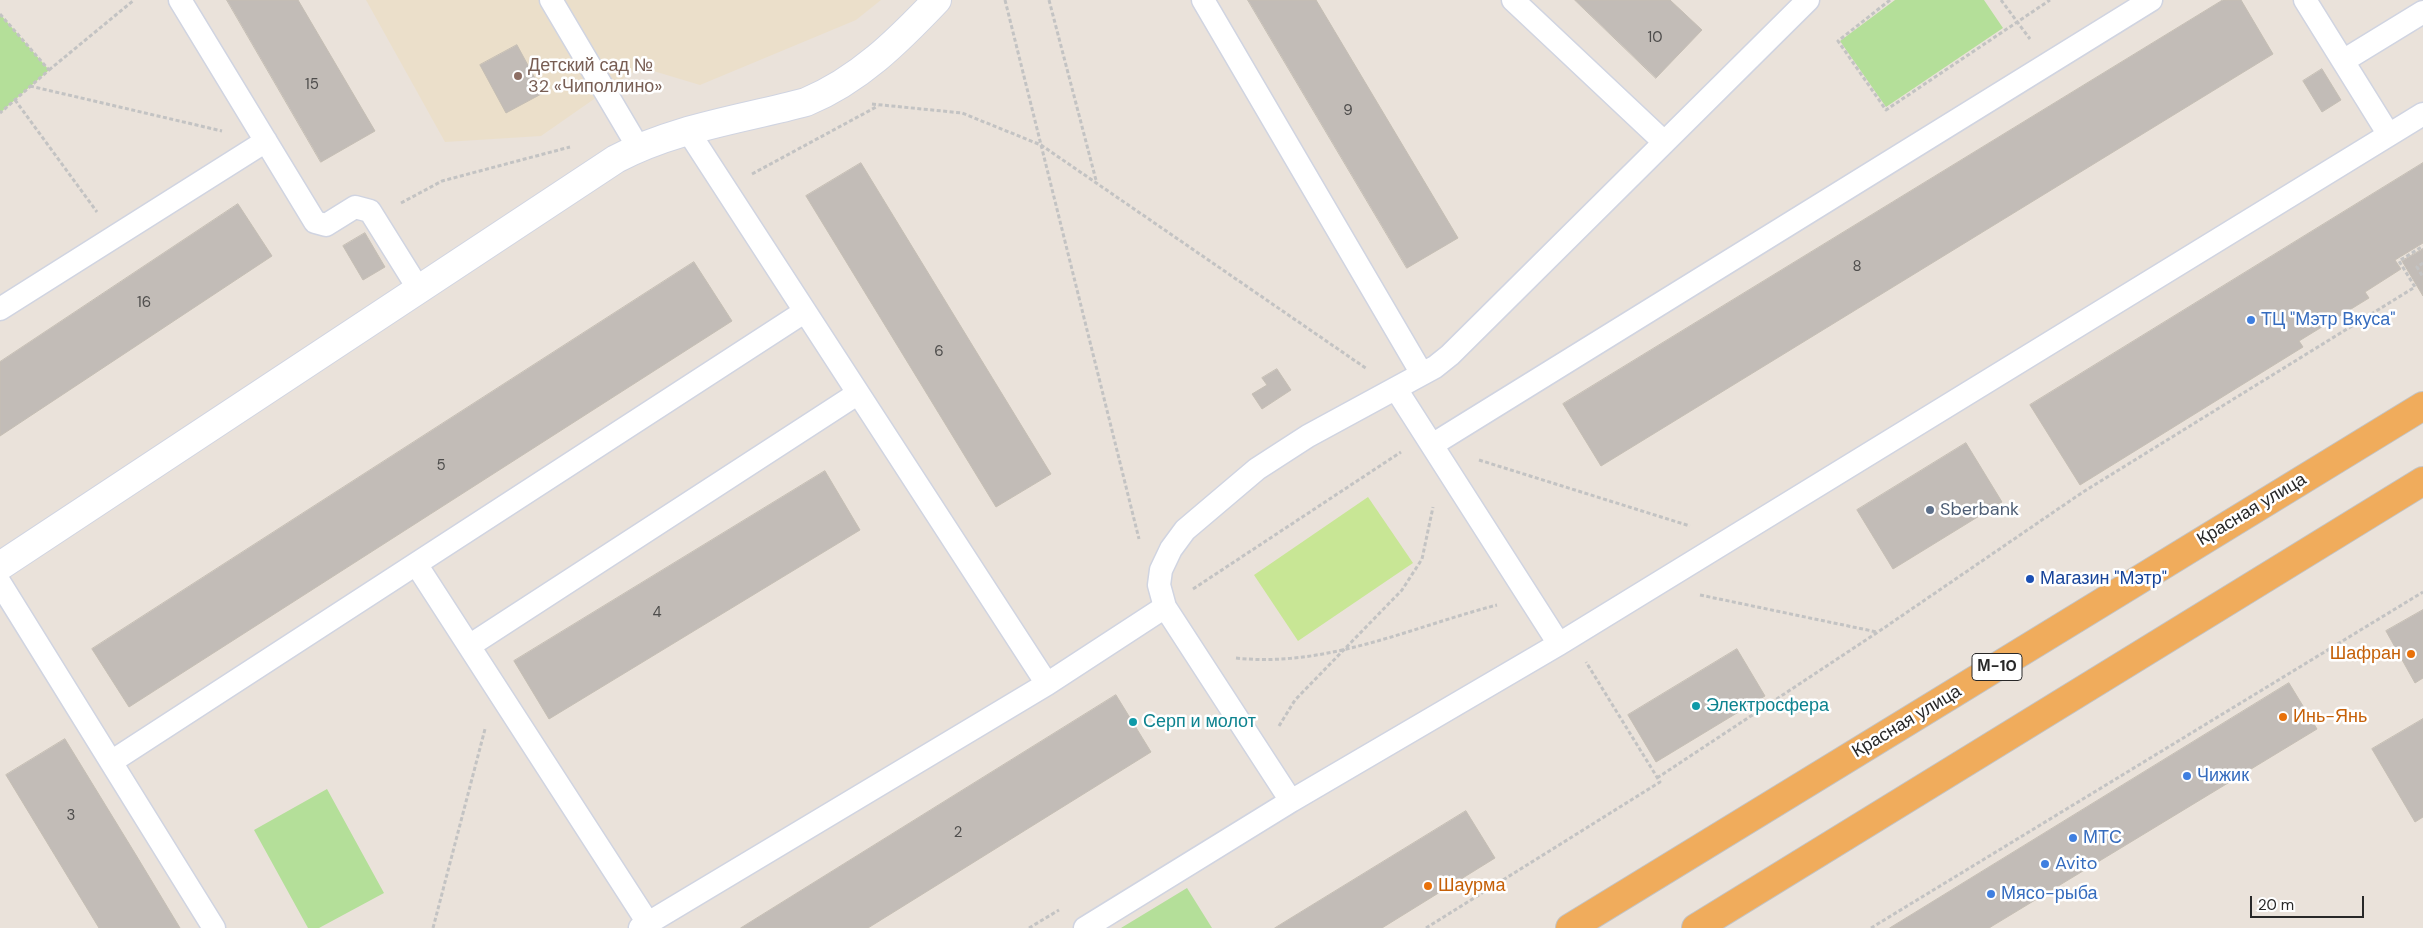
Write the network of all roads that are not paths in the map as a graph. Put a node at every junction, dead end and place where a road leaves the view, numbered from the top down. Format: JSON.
{"nodes":[{"id":1,"x":180,"y":0,"type":"edge"},
{"id":2,"x":551,"y":0,"type":"edge"},
{"id":3,"x":937,"y":0,"type":"edge"},
{"id":4,"x":1203,"y":0,"type":"edge"},
{"id":5,"x":1513,"y":0,"type":"edge"},
{"id":6,"x":1808,"y":0,"type":"edge"},
{"id":7,"x":2151,"y":0,"type":"edge"},
{"id":8,"x":2305,"y":0,"type":"edge"},
{"id":9,"x":2423,"y":12,"type":"edge"},
{"id":10,"x":2343,"y":61,"type":"junction"},
{"id":11,"x":2423,"y":114,"type":"edge"},
{"id":12,"x":688,"y":131,"type":"junction"},
{"id":13,"x":2389,"y":135,"type":"junction"},
{"id":14,"x":266,"y":141,"type":"junction"},
{"id":15,"x":1664,"y":142,"type":"junction"},
{"id":16,"x":638,"y":147,"type":"junction"},
{"id":17,"x":418,"y":288,"type":"junction"},
{"id":18,"x":0,"y":309,"type":"edge"},
{"id":19,"x":804,"y":312,"type":"junction"},
{"id":20,"x":1422,"y":374,"type":"junction"},
{"id":21,"x":1396,"y":389,"type":"junction"},
{"id":22,"x":857,"y":394,"type":"junction"},
{"id":23,"x":2423,"y":406,"type":"edge"},
{"id":24,"x":1434,"y":447,"type":"junction"},
{"id":25,"x":2423,"y":481,"type":"edge"},
{"id":26,"x":416,"y":564,"type":"junction"},
{"id":27,"x":0,"y":566,"type":"edge"},
{"id":28,"x":0,"y":583,"type":"edge"},
{"id":29,"x":1165,"y":607,"type":"junction"},
{"id":30,"x":1565,"y":641,"type":"junction"},
{"id":31,"x":469,"y":646,"type":"junction"},
{"id":32,"x":1047,"y":684,"type":"junction"},
{"id":33,"x":111,"y":762,"type":"junction"},
{"id":34,"x":1291,"y":801,"type":"junction"},
{"id":35,"x":644,"y":926,"type":"edge"},
{"id":36,"x":214,"y":928,"type":"edge"},
{"id":37,"x":1085,"y":928,"type":"edge"},
{"id":38,"x":1570,"y":928,"type":"edge"},
{"id":39,"x":1696,"y":928,"type":"edge"}],
"edges":[{"from":1,"to":14,"type":"lane"},
{"from":2,"to":16,"type":"lane"},
{"from":3,"to":12,"type":"street"},
{"from":4,"to":20,"type":"lane"},
{"from":5,"to":15,"type":"lane"},
{"from":6,"to":15,"type":"lane"},
{"from":7,"to":24,"type":"lane"},
{"from":8,"to":10,"type":"lane"},
{"from":9,"to":10,"type":"lane"},
{"from":10,"to":13,"type":"lane"},
{"from":11,"to":13,"type":"lane"},
{"from":12,"to":16,"type":"street"},
{"from":12,"to":19,"type":"lane"},
{"from":13,"to":30,"type":"lane"},
{"from":14,"to":17,"type":"lane"},
{"from":14,"to":18,"type":"lane"},
{"from":15,"to":20,"type":"lane"},
{"from":16,"to":17,"type":"street"},
{"from":17,"to":27,"type":"street"},
{"from":19,"to":22,"type":"lane"},
{"from":19,"to":26,"type":"lane"},
{"from":20,"to":21,"type":"lane"},
{"from":21,"to":24,"type":"lane"},
{"from":21,"to":29,"type":"lane"},
{"from":22,"to":31,"type":"lane"},
{"from":22,"to":32,"type":"lane"},
{"from":23,"to":38,"type":"highway","name":"Красная улица","number":"М-10"},
{"from":24,"to":30,"type":"lane"},
{"from":25,"to":39,"type":"highway"},
{"from":26,"to":31,"type":"lane"},
{"from":26,"to":33,"type":"lane"},
{"from":28,"to":33,"type":"lane"},
{"from":29,"to":32,"type":"lane"},
{"from":29,"to":34,"type":"lane"},
{"from":30,"to":34,"type":"lane"},
{"from":31,"to":35,"type":"lane"},
{"from":32,"to":35,"type":"lane"},
{"from":33,"to":36,"type":"lane"},
{"from":34,"to":37,"type":"lane"}]}
